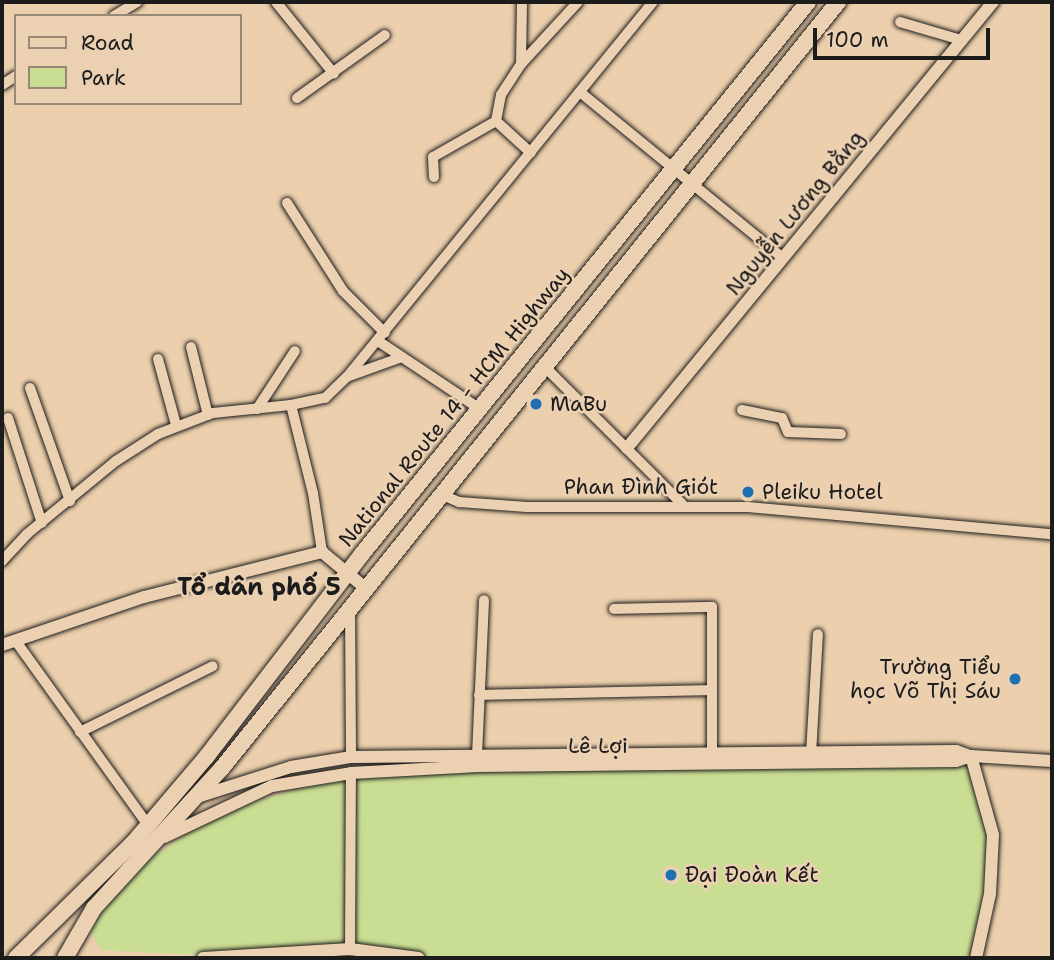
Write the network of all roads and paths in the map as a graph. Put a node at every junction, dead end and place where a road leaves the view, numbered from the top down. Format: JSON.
{"nodes":[{"id":1,"x":137,"y":2,"type":"edge"},
{"id":2,"x":276,"y":2,"type":"edge"},
{"id":3,"x":522,"y":2,"type":"edge"},
{"id":4,"x":578,"y":2,"type":"edge"},
{"id":5,"x":653,"y":2,"type":"edge"},
{"id":6,"x":808,"y":2,"type":"edge"},
{"id":7,"x":838,"y":2,"type":"edge"},
{"id":8,"x":993,"y":2,"type":"edge"},
{"id":9,"x":117,"y":14,"type":"edge"},
{"id":10,"x":900,"y":22,"type":"dead end"},
{"id":11,"x":385,"y":35,"type":"dead end"},
{"id":12,"x":961,"y":40,"type":"junction"},
{"id":13,"x":520,"y":64,"type":"junction"},
{"id":14,"x":334,"y":74,"type":"junction"},
{"id":15,"x":580,"y":92,"type":"junction"},
{"id":16,"x":297,"y":98,"type":"dead end"},
{"id":17,"x":496,"y":121,"type":"junction"},
{"id":18,"x":531,"y":153,"type":"junction"},
{"id":19,"x":673,"y":168,"type":"junction"},
{"id":20,"x":434,"y":177,"type":"dead end"},
{"id":21,"x":691,"y":183,"type":"junction"},
{"id":22,"x":287,"y":203,"type":"dead end"},
{"id":23,"x":783,"y":258,"type":"junction"},
{"id":24,"x":382,"y":337,"type":"junction"},
{"id":25,"x":191,"y":347,"type":"dead end"},
{"id":26,"x":295,"y":351,"type":"dead end"},
{"id":27,"x":402,"y":357,"type":"junction"},
{"id":28,"x":158,"y":359,"type":"dead end"},
{"id":29,"x":543,"y":365,"type":"junction"},
{"id":30,"x":346,"y":377,"type":"junction"},
{"id":31,"x":30,"y":388,"type":"dead end"},
{"id":32,"x":291,"y":405,"type":"junction"},
{"id":33,"x":257,"y":409,"type":"junction"},
{"id":34,"x":480,"y":409,"type":"junction"},
{"id":35,"x":742,"y":410,"type":"dead end"},
{"id":36,"x":208,"y":415,"type":"junction"},
{"id":37,"x":8,"y":418,"type":"dead end"},
{"id":38,"x":176,"y":425,"type":"junction"},
{"id":39,"x":841,"y":434,"type":"dead end"},
{"id":40,"x":626,"y":449,"type":"junction"},
{"id":41,"x":440,"y":494,"type":"junction"},
{"id":42,"x":70,"y":501,"type":"junction"},
{"id":43,"x":682,"y":504,"type":"junction"},
{"id":44,"x":42,"y":523,"type":"junction"},
{"id":45,"x":1052,"y":534,"type":"edge"},
{"id":46,"x":322,"y":552,"type":"junction"},
{"id":47,"x":2,"y":561,"type":"edge"},
{"id":48,"x":347,"y":574,"type":"junction"},
{"id":49,"x":363,"y":587,"type":"junction"},
{"id":50,"x":484,"y":600,"type":"dead end"},
{"id":51,"x":351,"y":602,"type":"junction"},
{"id":52,"x":614,"y":609,"type":"dead end"},
{"id":53,"x":818,"y":634,"type":"dead end"},
{"id":54,"x":15,"y":640,"type":"junction"},
{"id":55,"x":2,"y":645,"type":"edge"},
{"id":56,"x":214,"y":666,"type":"dead end"},
{"id":57,"x":710,"y":690,"type":"junction"},
{"id":58,"x":479,"y":695,"type":"junction"},
{"id":59,"x":80,"y":732,"type":"junction"},
{"id":60,"x":811,"y":754,"type":"junction"},
{"id":61,"x":477,"y":755,"type":"junction"},
{"id":62,"x":971,"y":756,"type":"junction"},
{"id":63,"x":351,"y":757,"type":"junction"},
{"id":64,"x":712,"y":759,"type":"junction"},
{"id":65,"x":1052,"y":761,"type":"edge"},
{"id":66,"x":351,"y":773,"type":"junction"},
{"id":67,"x":192,"y":798,"type":"junction"},
{"id":68,"x":160,"y":811,"type":"junction"},
{"id":69,"x":148,"y":825,"type":"junction"},
{"id":70,"x":158,"y":841,"type":"junction"},
{"id":71,"x":350,"y":949,"type":"junction"},
{"id":72,"x":16,"y":958,"type":"edge"},
{"id":73,"x":65,"y":958,"type":"edge"},
{"id":74,"x":203,"y":958,"type":"edge"},
{"id":75,"x":418,"y":958,"type":"edge"},
{"id":76,"x":976,"y":958,"type":"edge"}],
"edges":[{"from":1,"to":9,"type":"street"},
{"from":2,"to":14,"type":"street"},
{"from":3,"to":13,"type":"street"},
{"from":4,"to":13,"type":"street"},
{"from":5,"to":15,"type":"street"},
{"from":6,"to":19,"type":"main road","name":"National Route 14 - HCM Highway"},
{"from":7,"to":21,"type":"main road","name":"National Route 14 - HCM Highway"},
{"from":8,"to":12,"type":"street","name":"Nguyễn Lương Bằng"},
{"from":10,"to":12,"type":"street"},
{"from":11,"to":14,"type":"street"},
{"from":12,"to":23,"type":"street","name":"Nguyễn Lương Bằng"},
{"from":13,"to":17,"type":"street"},
{"from":14,"to":16,"type":"street"},
{"from":15,"to":18,"type":"street"},
{"from":15,"to":19,"type":"street"},
{"from":17,"to":18,"type":"street"},
{"from":17,"to":20,"type":"street"},
{"from":18,"to":24,"type":"street"},
{"from":19,"to":21,"type":"street"},
{"from":19,"to":34,"type":"main road","name":"National Route 14 - HCM Highway"},
{"from":21,"to":23,"type":"street"},
{"from":21,"to":29,"type":"main road","name":"National Route 14 - HCM Highway"},
{"from":22,"to":24,"type":"street"},
{"from":23,"to":40,"type":"street","name":"Nguyễn Lương Bằng"},
{"from":24,"to":27,"type":"street"},
{"from":24,"to":30,"type":"street"},
{"from":25,"to":36,"type":"street"},
{"from":26,"to":33,"type":"street"},
{"from":27,"to":30,"type":"street"},
{"from":27,"to":34,"type":"street"},
{"from":28,"to":38,"type":"street"},
{"from":29,"to":40,"type":"street"},
{"from":29,"to":41,"type":"main road","name":"National Route 14 - HCM Highway"},
{"from":30,"to":32,"type":"street"},
{"from":31,"to":42,"type":"street"},
{"from":32,"to":33,"type":"street"},
{"from":32,"to":46,"type":"street"},
{"from":33,"to":36,"type":"street"},
{"from":34,"to":48,"type":"main road","name":"National Route 14 - HCM Highway"},
{"from":35,"to":39,"type":"street"},
{"from":36,"to":38,"type":"street"},
{"from":37,"to":44,"type":"street"},
{"from":38,"to":42,"type":"street"},
{"from":40,"to":43,"type":"street"},
{"from":41,"to":43,"type":"street","name":"Phan Đình Giót"},
{"from":41,"to":49,"type":"main road","name":"National Route 14 - HCM Highway"},
{"from":42,"to":44,"type":"street"},
{"from":43,"to":45,"type":"street","name":"Phan Đình Giót"},
{"from":44,"to":47,"type":"street"},
{"from":46,"to":48,"type":"street"},
{"from":46,"to":54,"type":"street"},
{"from":48,"to":49,"type":"street"},
{"from":48,"to":68,"type":"main road","name":"National Route 14 - HCM Highway"},
{"from":49,"to":51,"type":"main road","name":"National Route 14 - HCM Highway"},
{"from":50,"to":58,"type":"street"},
{"from":51,"to":63,"type":"street"},
{"from":51,"to":67,"type":"main road","name":"National Route 14 - HCM Highway"},
{"from":52,"to":57,"type":"street"},
{"from":53,"to":60,"type":"street"},
{"from":54,"to":55,"type":"street"},
{"from":54,"to":59,"type":"street"},
{"from":56,"to":59,"type":"street"},
{"from":57,"to":58,"type":"street"},
{"from":57,"to":64,"type":"street"},
{"from":58,"to":61,"type":"street"},
{"from":59,"to":69,"type":"street"},
{"from":60,"to":62,"type":"street"},
{"from":60,"to":64,"type":"street"},
{"from":61,"to":63,"type":"street"},
{"from":61,"to":64,"type":"street"},
{"from":62,"to":64,"type":"street","name":"Lê Lợi"},
{"from":62,"to":65,"type":"street","name":"Lê Lợi"},
{"from":62,"to":76,"type":"street"},
{"from":63,"to":67,"type":"street"},
{"from":64,"to":66,"type":"street","name":"Lê Lợi"},
{"from":66,"to":70,"type":"street","name":"Lê Lợi"},
{"from":66,"to":71,"type":"street"},
{"from":67,"to":68,"type":"main road"},
{"from":67,"to":70,"type":"main road","name":"National Route 14 - HCM Highway"},
{"from":68,"to":69,"type":"main road","name":"National Route 14 - HCM Highway"},
{"from":69,"to":72,"type":"main road","name":"National Route 14 - HCM Highway"},
{"from":70,"to":73,"type":"main road","name":"National Route 14 - HCM Highway"},
{"from":71,"to":74,"type":"street"},
{"from":71,"to":75,"type":"street"}]}
